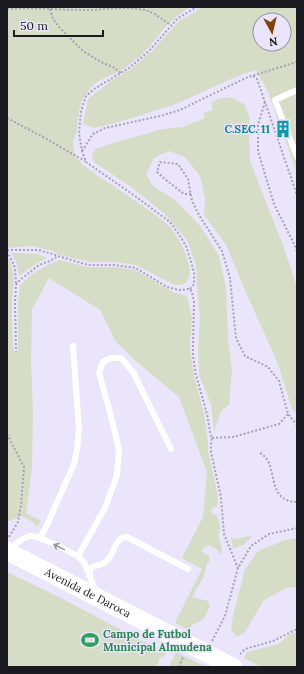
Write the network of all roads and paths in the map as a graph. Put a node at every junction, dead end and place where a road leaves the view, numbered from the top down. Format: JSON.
{"nodes":[{"id":1,"x":197,"y":7,"type":"edge"},
{"id":2,"x":50,"y":8,"type":"junction"},
{"id":3,"x":7,"y":9,"type":"edge"},
{"id":4,"x":171,"y":25,"type":"junction"},
{"id":5,"x":297,"y":62,"type":"edge"},
{"id":6,"x":121,"y":73,"type":"junction"},
{"id":7,"x":253,"y":76,"type":"junction"},
{"id":8,"x":297,"y":90,"type":"edge"},
{"id":9,"x":264,"y":102,"type":"junction"},
{"id":10,"x":7,"y":118,"type":"edge"},
{"id":11,"x":82,"y":151,"type":"junction"},
{"id":12,"x":297,"y":157,"type":"edge"},
{"id":13,"x":86,"y":162,"type":"junction"},
{"id":14,"x":191,"y":194,"type":"junction"},
{"id":15,"x":297,"y":195,"type":"edge"},
{"id":16,"x":296,"y":246,"type":"edge"},
{"id":17,"x":7,"y":251,"type":"edge"},
{"id":18,"x":297,"y":252,"type":"edge"},
{"id":19,"x":58,"y":256,"type":"junction"},
{"id":20,"x":16,"y":286,"type":"junction"},
{"id":21,"x":190,"y":289,"type":"junction"},
{"id":22,"x":73,"y":346,"type":"dead end"},
{"id":23,"x":16,"y":349,"type":"dead end"},
{"id":24,"x":288,"y":414,"type":"junction"},
{"id":25,"x":297,"y":424,"type":"edge"},
{"id":26,"x":7,"y":434,"type":"edge"},
{"id":27,"x":212,"y":438,"type":"junction"},
{"id":28,"x":171,"y":449,"type":"dead end"},
{"id":29,"x":260,"y":453,"type":"dead end"},
{"id":30,"x":297,"y":502,"type":"edge"},
{"id":31,"x":297,"y":528,"type":"edge"},
{"id":32,"x":40,"y":538,"type":"junction"},
{"id":33,"x":8,"y":546,"type":"edge"},
{"id":34,"x":78,"y":556,"type":"junction"},
{"id":35,"x":238,"y":568,"type":"junction"},
{"id":36,"x":188,"y":570,"type":"dead end"},
{"id":37,"x":90,"y":576,"type":"junction"},
{"id":38,"x":98,"y":597,"type":"junction"},
{"id":39,"x":297,"y":629,"type":"edge"},
{"id":40,"x":210,"y":646,"type":"dead end"},
{"id":41,"x":236,"y":660,"type":"edge"}],
"edges":[{"from":1,"to":4,"type":"path"},
{"from":2,"to":3,"type":"path"},
{"from":2,"to":4,"type":"path"},
{"from":2,"to":6,"type":"path"},
{"from":4,"to":6,"type":"path"},
{"from":5,"to":7,"type":"path"},
{"from":6,"to":11,"type":"path"},
{"from":7,"to":9,"type":"path"},
{"from":7,"to":11,"type":"path"},
{"from":8,"to":12,"type":"lane"},
{"from":9,"to":15,"type":"path"},
{"from":9,"to":16,"type":"path"},
{"from":10,"to":13,"type":"path"},
{"from":11,"to":13,"type":"path"},
{"from":13,"to":21,"type":"path"},
{"from":14,"to":14,"type":"path"},
{"from":14,"to":24,"type":"path"},
{"from":16,"to":18,"type":"path"},
{"from":17,"to":19,"type":"path"},
{"from":17,"to":20,"type":"path"},
{"from":19,"to":20,"type":"path"},
{"from":19,"to":21,"type":"path"},
{"from":20,"to":23,"type":"path"},
{"from":21,"to":27,"type":"path"},
{"from":22,"to":32,"type":"lane"},
{"from":24,"to":25,"type":"path"},
{"from":24,"to":27,"type":"path"},
{"from":26,"to":33,"type":"path"},
{"from":27,"to":35,"type":"path"},
{"from":28,"to":34,"type":"lane"},
{"from":29,"to":30,"type":"path"},
{"from":31,"to":35,"type":"path"},
{"from":32,"to":33,"type":"lane"},
{"from":34,"to":32,"type":"lane","one_way":true},
{"from":33,"to":38,"type":"street","name":"Avenida de Daroca"},
{"from":34,"to":37,"type":"lane"},
{"from":35,"to":40,"type":"path"},
{"from":36,"to":37,"type":"lane"},
{"from":37,"to":38,"type":"lane"},
{"from":38,"to":41,"type":"street","name":"Avenida de Daroca"},
{"from":39,"to":41,"type":"path"}]}
